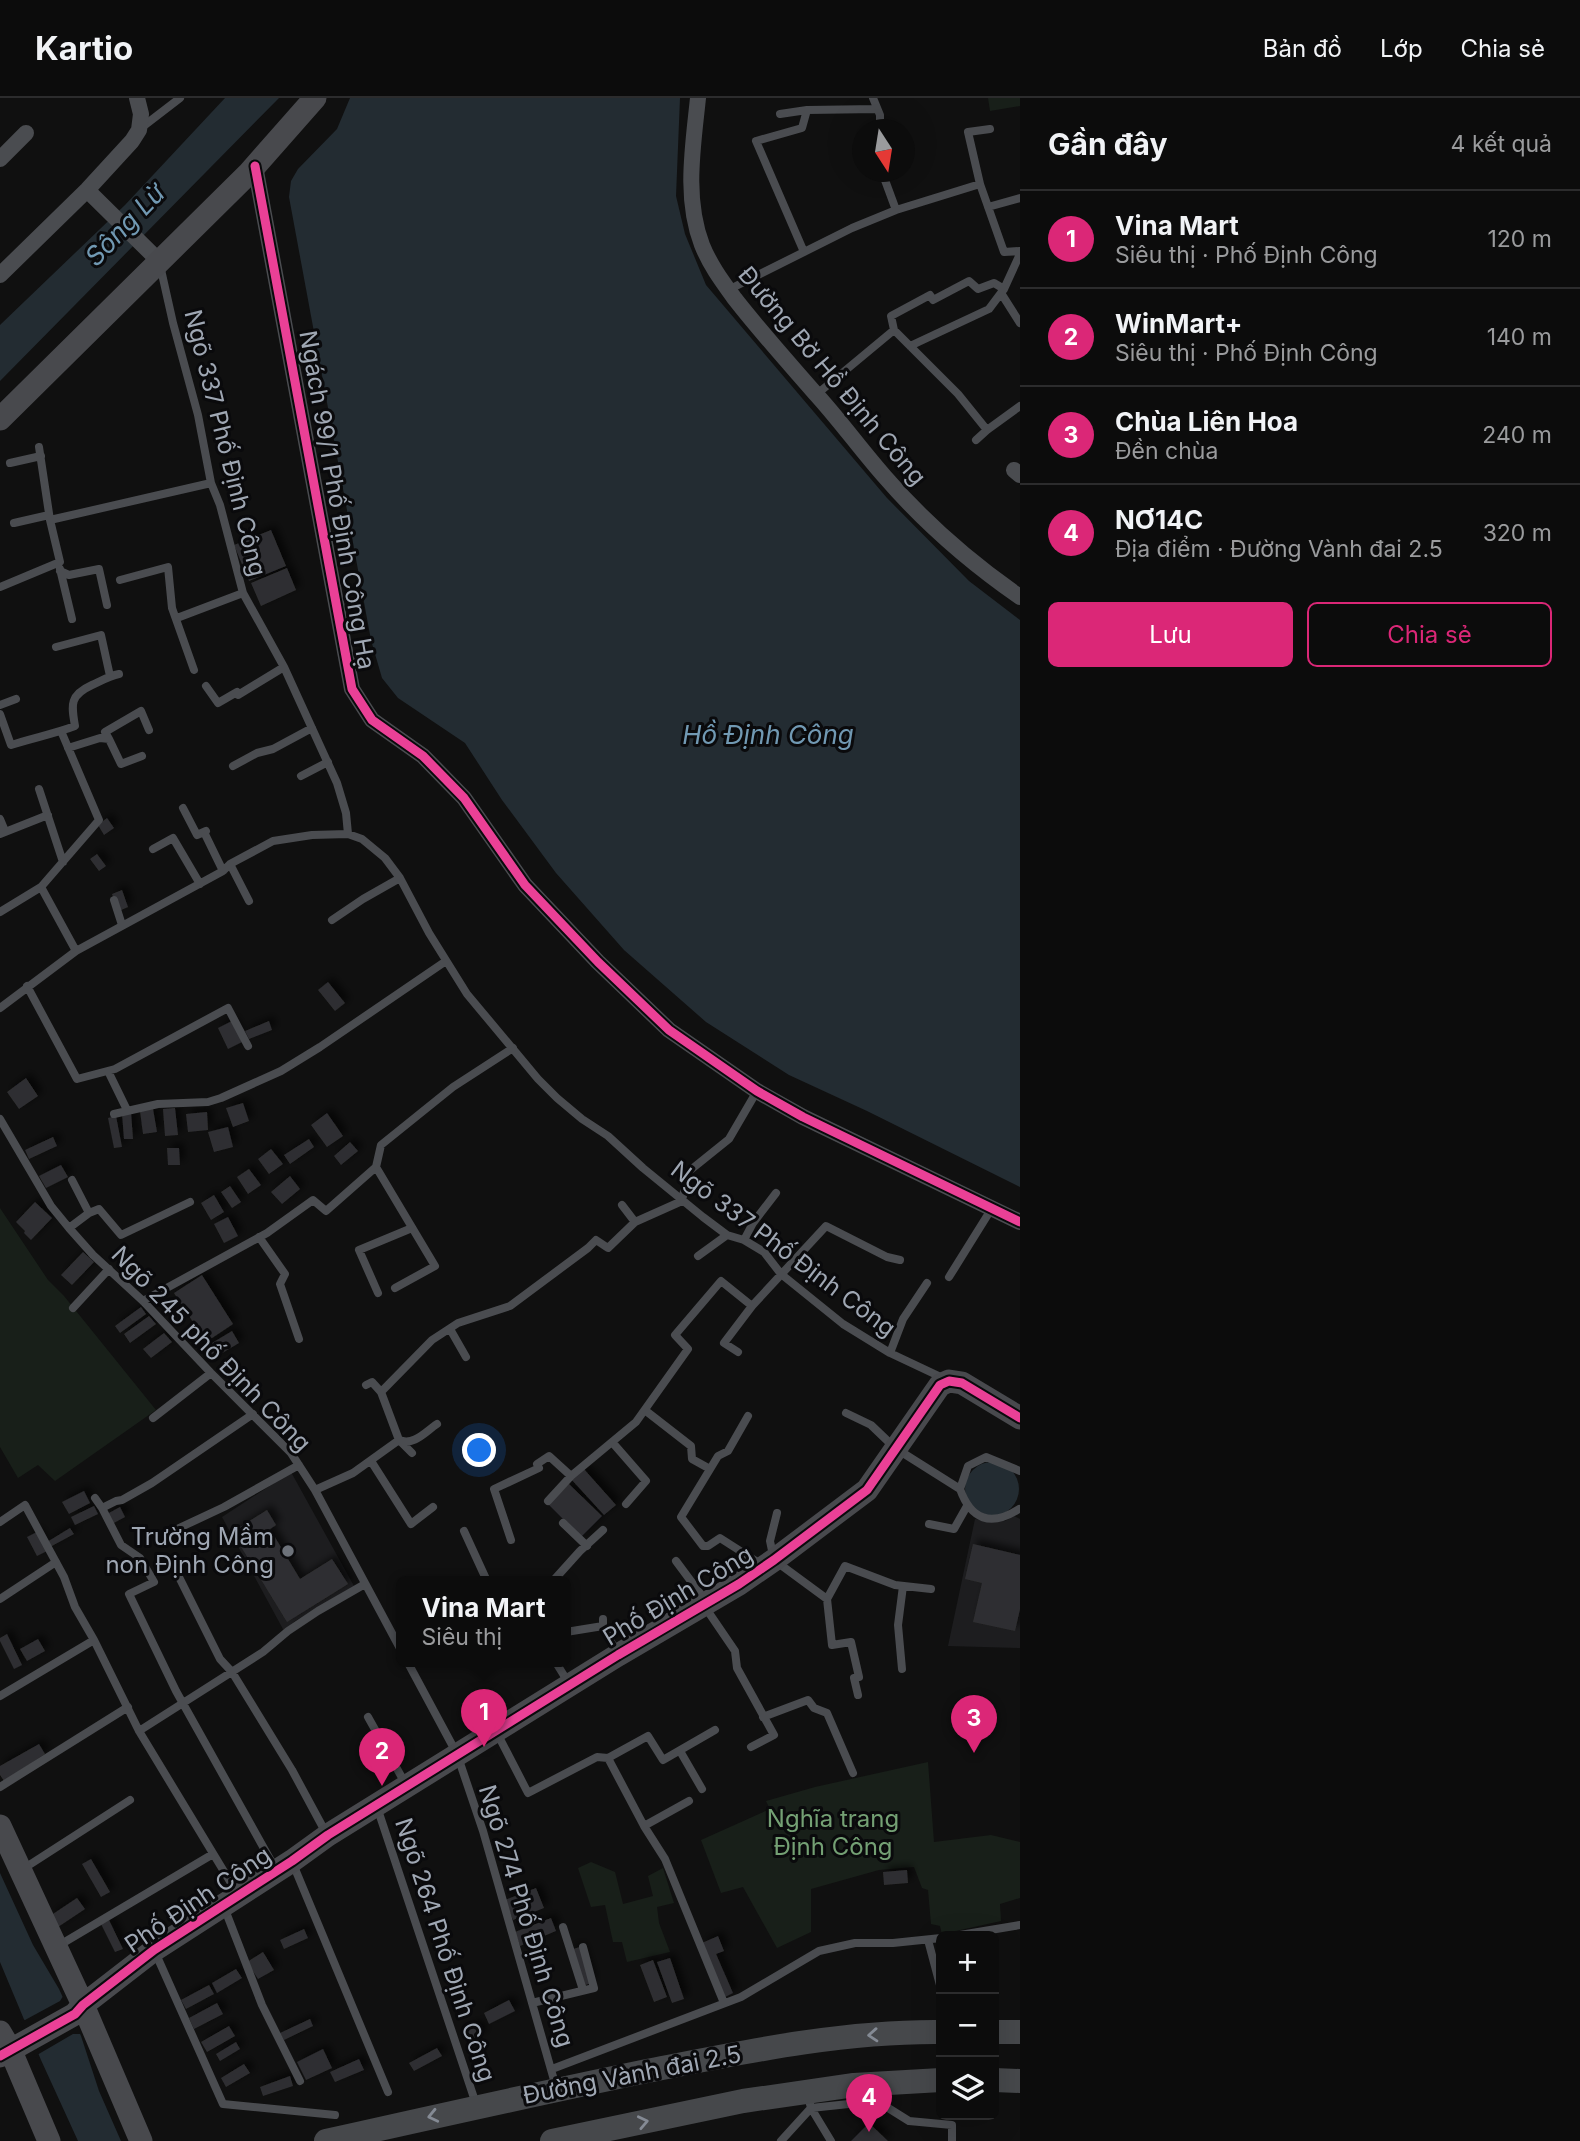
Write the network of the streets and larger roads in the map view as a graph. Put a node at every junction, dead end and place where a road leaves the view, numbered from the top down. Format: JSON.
{"nodes":[{"id":1,"x":137,"y":98,"type":"edge"},
{"id":2,"x":315,"y":98,"type":"edge"},
{"id":3,"x":698,"y":98,"type":"edge"},
{"id":4,"x":0,"y":139,"type":"edge"},
{"id":5,"x":0,"y":159,"type":"edge"},
{"id":6,"x":255,"y":166,"type":"junction"},
{"id":7,"x":87,"y":190,"type":"junction"},
{"id":8,"x":153,"y":254,"type":"junction"},
{"id":9,"x":0,"y":275,"type":"edge"},
{"id":10,"x":0,"y":419,"type":"edge"},
{"id":11,"x":1020,"y":597,"type":"edge"},
{"id":12,"x":1020,"y":1222,"type":"edge"},
{"id":13,"x":1020,"y":1418,"type":"edge"},
{"id":14,"x":0,"y":1826,"type":"edge"},
{"id":15,"x":79,"y":2009,"type":"junction"},
{"id":16,"x":936,"y":2032,"type":"edge"},
{"id":17,"x":999,"y":2032,"type":"edge"},
{"id":18,"x":1020,"y":2032,"type":"edge"},
{"id":19,"x":9,"y":2045,"type":"edge"},
{"id":20,"x":936,"y":2080,"type":"edge"},
{"id":21,"x":999,"y":2080,"type":"edge"},
{"id":22,"x":1020,"y":2081,"type":"edge"},
{"id":23,"x":391,"y":2134,"type":"edge"},
{"id":24,"x":600,"y":2136,"type":"edge"},
{"id":25,"x":49,"y":2141,"type":"edge"},
{"id":26,"x":141,"y":2141,"type":"edge"},
{"id":27,"x":326,"y":2141,"type":"edge"},
{"id":28,"x":552,"y":2141,"type":"edge"}],
"edges":[{"from":1,"to":7,"type":"street"},
{"from":2,"to":6,"type":"street"},
{"from":3,"to":11,"type":"street","name":"Đường Bờ Hồ Định Công"},
{"from":4,"to":5,"type":"street"},
{"from":6,"to":8,"type":"street"},
{"from":6,"to":12,"type":"street","name":"Ngách 99/1 Phố Định Công Hạ"},
{"from":7,"to":8,"type":"street"},
{"from":7,"to":9,"type":"street"},
{"from":8,"to":10,"type":"street"},
{"from":13,"to":15,"type":"street","name":"Phố Định Công"},
{"from":14,"to":15,"type":"street"},
{"from":15,"to":19,"type":"street","name":"Phố Định Công"},
{"from":15,"to":26,"type":"street"},
{"from":16,"to":23,"type":"main road","name":"Đường Vành đai 2.5","one_way":true},
{"from":17,"to":18,"type":"main road"},
{"from":19,"to":25,"type":"street"},
{"from":24,"to":20,"type":"main road","name":"Đường Vành đai 2.5","one_way":true},
{"from":21,"to":22,"type":"main road"},
{"from":23,"to":27,"type":"main road","name":"Đường Vành đai 2.5"},
{"from":24,"to":28,"type":"main road","name":"Đường Vành đai 2.5"}]}
